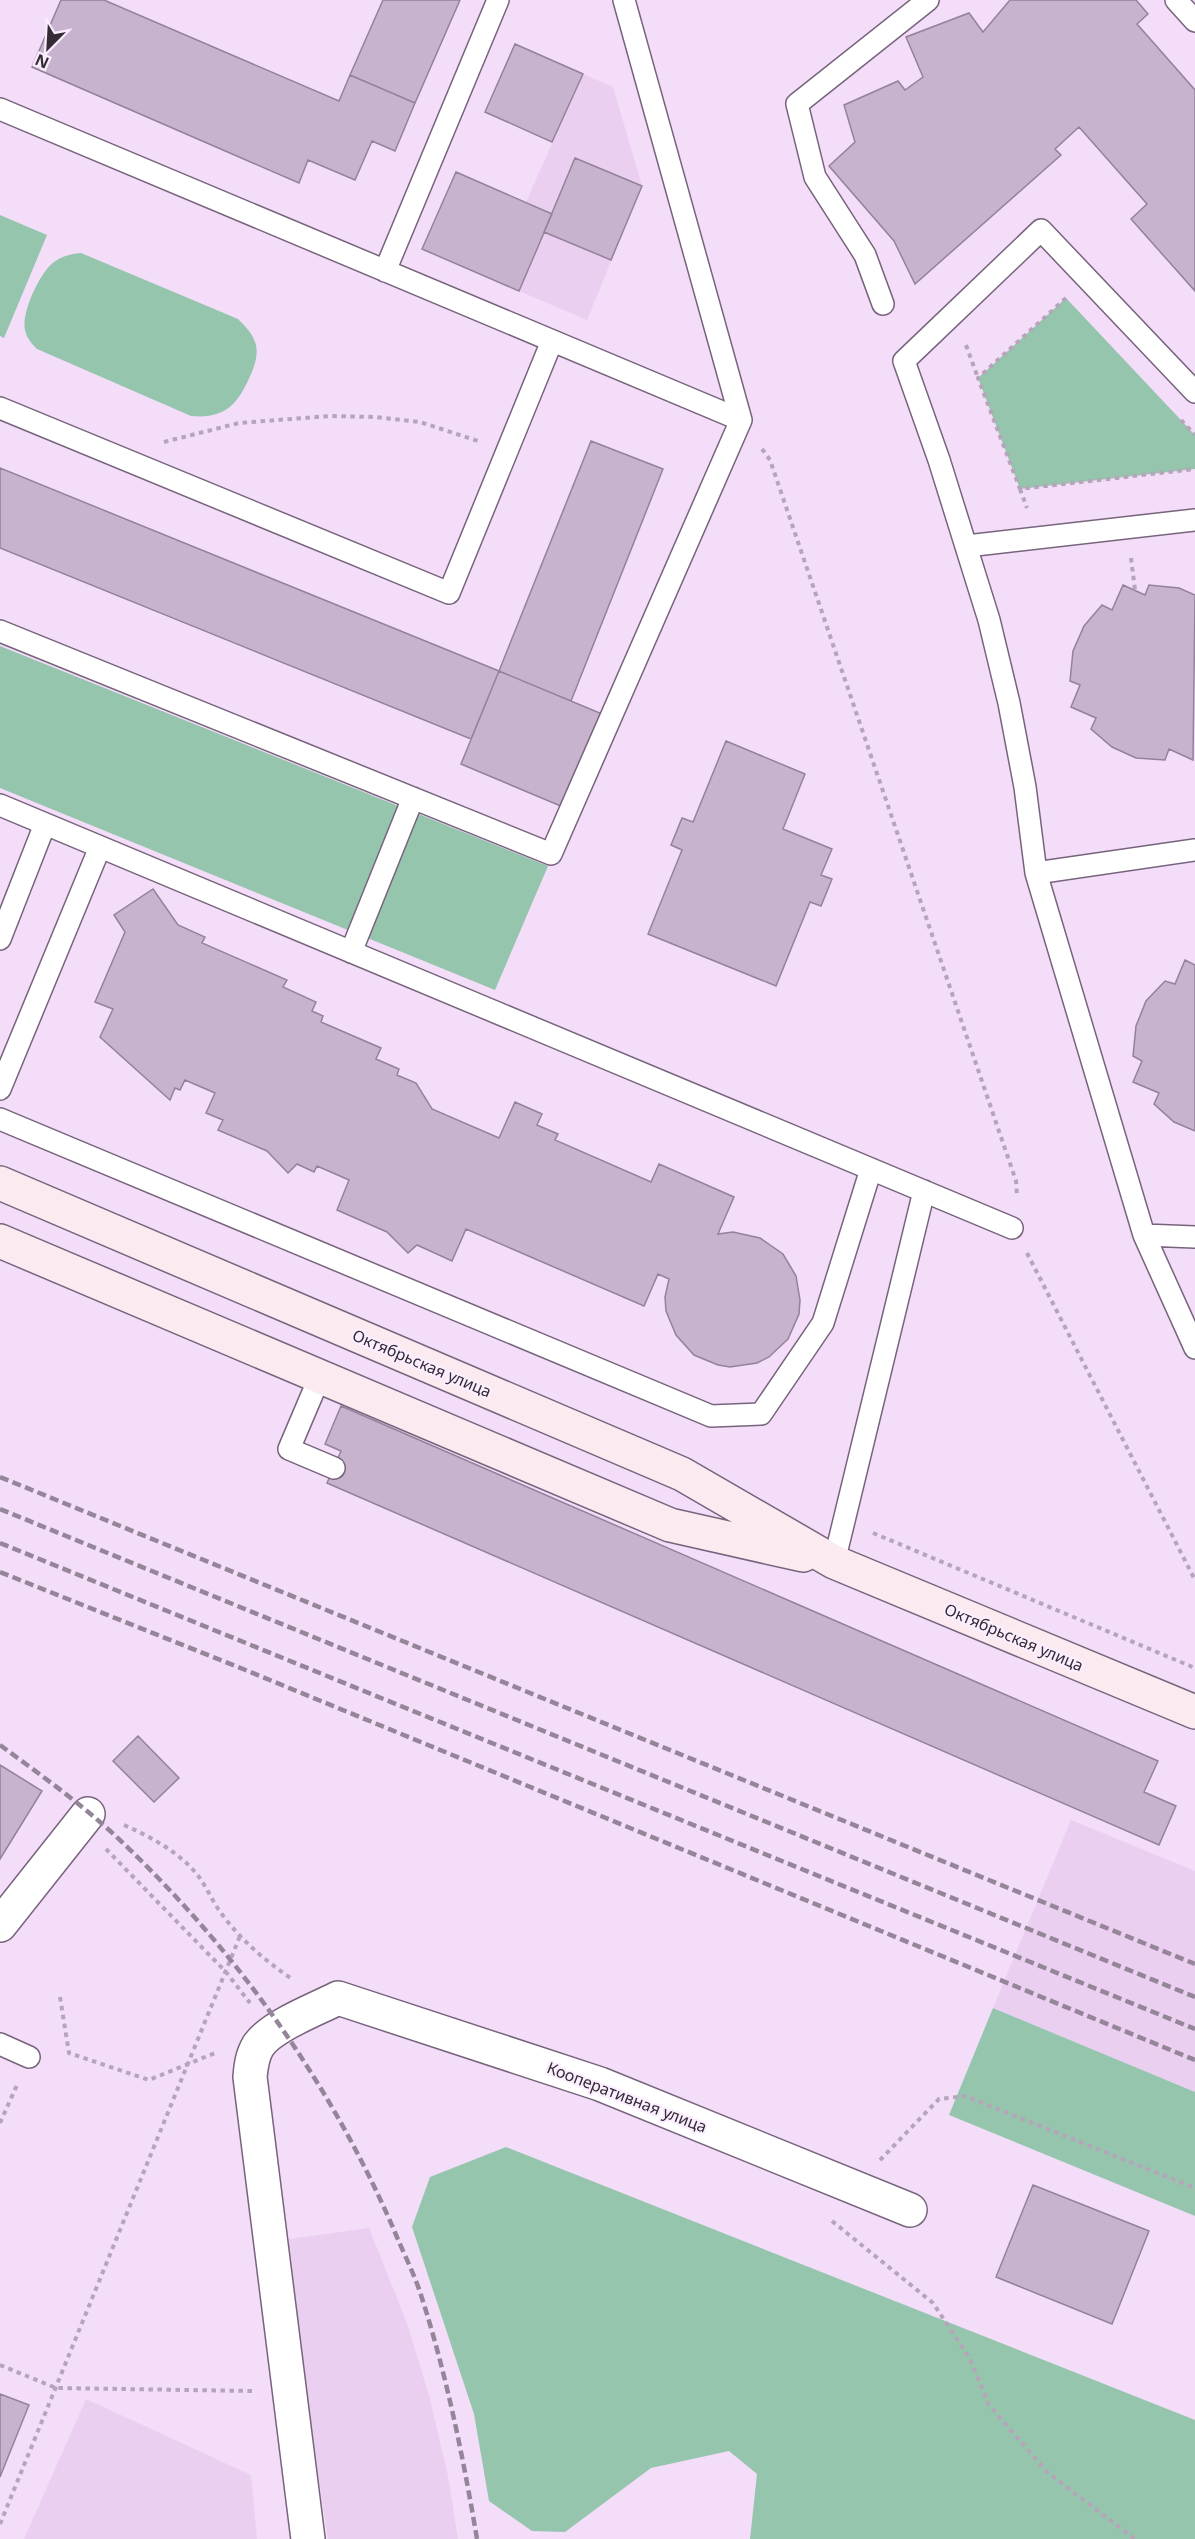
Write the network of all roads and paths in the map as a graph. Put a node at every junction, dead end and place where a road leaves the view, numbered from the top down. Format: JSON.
{"nodes":[{"id":1,"x":498,"y":0,"type":"edge"},
{"id":2,"x":624,"y":0,"type":"edge"},
{"id":3,"x":928,"y":0,"type":"edge"},
{"id":4,"x":1176,"y":0,"type":"edge"},
{"id":5,"x":1195,"y":21,"type":"edge"},
{"id":6,"x":0,"y":109,"type":"edge"},
{"id":7,"x":385,"y":271,"type":"junction"},
{"id":8,"x":1087,"y":278,"type":"junction"},
{"id":9,"x":883,"y":304,"type":"dead end"},
{"id":10,"x":552,"y":341,"type":"junction"},
{"id":11,"x":1195,"y":392,"type":"edge"},
{"id":12,"x":0,"y":408,"type":"edge"},
{"id":13,"x":741,"y":420,"type":"junction"},
{"id":14,"x":507,"y":452,"type":"junction"},
{"id":15,"x":120,"y":458,"type":"junction"},
{"id":16,"x":1195,"y":469,"type":"edge"},
{"id":17,"x":1195,"y":520,"type":"edge"},
{"id":18,"x":967,"y":546,"type":"junction"},
{"id":19,"x":1133,"y":575,"type":"dead end"},
{"id":20,"x":1134,"y":590,"type":"dead end"},
{"id":21,"x":0,"y":631,"type":"edge"},
{"id":22,"x":413,"y":798,"type":"junction"},
{"id":23,"x":0,"y":805,"type":"edge"},
{"id":24,"x":45,"y":824,"type":"junction"},
{"id":25,"x":100,"y":847,"type":"junction"},
{"id":26,"x":1195,"y":850,"type":"edge"},
{"id":27,"x":1036,"y":873,"type":"junction"},
{"id":28,"x":0,"y":939,"type":"edge"},
{"id":29,"x":351,"y":952,"type":"junction"},
{"id":30,"x":0,"y":1089,"type":"edge"},
{"id":31,"x":0,"y":1119,"type":"edge"},
{"id":32,"x":871,"y":1169,"type":"junction"},
{"id":33,"x":0,"y":1183,"type":"edge"},
{"id":34,"x":924,"y":1191,"type":"junction"},
{"id":35,"x":1012,"y":1228,"type":"junction"},
{"id":36,"x":1144,"y":1235,"type":"junction"},
{"id":37,"x":1195,"y":1237,"type":"edge"},
{"id":38,"x":0,"y":1241,"type":"edge"},
{"id":39,"x":1195,"y":1348,"type":"edge"},
{"id":40,"x":320,"y":1376,"type":"junction"},
{"id":41,"x":333,"y":1468,"type":"dead end"},
{"id":42,"x":834,"y":1562,"type":"junction"},
{"id":43,"x":1195,"y":1580,"type":"edge"},
{"id":44,"x":1195,"y":1712,"type":"edge"},
{"id":45,"x":85,"y":1819,"type":"junction"},
{"id":46,"x":0,"y":1925,"type":"edge"},
{"id":47,"x":240,"y":1936,"type":"junction"},
{"id":48,"x":226,"y":1972,"type":"junction"},
{"id":49,"x":60,"y":1997,"type":"dead end"},
{"id":50,"x":338,"y":1998,"type":"junction"},
{"id":51,"x":266,"y":2038,"type":"junction"},
{"id":52,"x":0,"y":2044,"type":"edge"},
{"id":53,"x":29,"y":2057,"type":"joint"},
{"id":54,"x":0,"y":2123,"type":"edge"},
{"id":55,"x":854,"y":2187,"type":"junction"},
{"id":56,"x":1195,"y":2188,"type":"edge"},
{"id":57,"x":910,"y":2210,"type":"dead end"},
{"id":58,"x":823,"y":2214,"type":"dead end"},
{"id":59,"x":0,"y":2365,"type":"edge"},
{"id":60,"x":56,"y":2388,"type":"junction"},
{"id":61,"x":290,"y":2391,"type":"junction"},
{"id":62,"x":0,"y":2524,"type":"edge"},
{"id":63,"x":308,"y":2539,"type":"edge"},
{"id":64,"x":1134,"y":2539,"type":"edge"}],
"edges":[{"from":1,"to":7,"type":"lane"},
{"from":2,"to":13,"type":"lane"},
{"from":3,"to":9,"type":"lane"},
{"from":4,"to":5,"type":"lane"},
{"from":6,"to":7,"type":"lane"},
{"from":7,"to":10,"type":"lane"},
{"from":8,"to":11,"type":"lane"},
{"from":8,"to":16,"type":"path"},
{"from":8,"to":18,"type":"lane"},
{"from":10,"to":13,"type":"lane"},
{"from":10,"to":14,"type":"lane"},
{"from":12,"to":15,"type":"lane"},
{"from":13,"to":22,"type":"lane"},
{"from":13,"to":35,"type":"path"},
{"from":14,"to":15,"type":"path"},
{"from":14,"to":15,"type":"lane"},
{"from":17,"to":18,"type":"lane"},
{"from":18,"to":27,"type":"lane"},
{"from":19,"to":20,"type":"path"},
{"from":21,"to":22,"type":"lane"},
{"from":22,"to":29,"type":"lane"},
{"from":23,"to":24,"type":"lane"},
{"from":24,"to":25,"type":"lane"},
{"from":24,"to":28,"type":"lane"},
{"from":25,"to":29,"type":"lane"},
{"from":25,"to":30,"type":"lane"},
{"from":26,"to":27,"type":"lane"},
{"from":27,"to":36,"type":"lane"},
{"from":29,"to":32,"type":"lane"},
{"from":31,"to":32,"type":"lane"},
{"from":32,"to":34,"type":"lane"},
{"from":33,"to":42,"type":"main road","name":"Октябрьская улица"},
{"from":34,"to":35,"type":"lane"},
{"from":34,"to":42,"type":"lane"},
{"from":35,"to":43,"type":"path"},
{"from":36,"to":37,"type":"lane"},
{"from":36,"to":39,"type":"lane"},
{"from":38,"to":40,"type":"main road","name":"Октябрьская улица"},
{"from":40,"to":41,"type":"lane"},
{"from":40,"to":42,"type":"main road","name":"Октябрьская улица"},
{"from":42,"to":44,"type":"main road","name":"Октябрьская улица"},
{"from":45,"to":46,"type":"street"},
{"from":45,"to":47,"type":"path"},
{"from":45,"to":48,"type":"path"},
{"from":47,"to":48,"type":"path"},
{"from":47,"to":50,"type":"path"},
{"from":48,"to":51,"type":"path"},
{"from":48,"to":60,"type":"path"},
{"from":49,"to":51,"type":"path"},
{"from":50,"to":51,"type":"street"},
{"from":50,"to":55,"type":"street","name":"Кооперативная улица"},
{"from":51,"to":61,"type":"street"},
{"from":52,"to":53,"type":"lane"},
{"from":53,"to":54,"type":"path"},
{"from":55,"to":56,"type":"path"},
{"from":55,"to":57,"type":"street","name":"Кооперативная улица"},
{"from":58,"to":64,"type":"path"},
{"from":59,"to":60,"type":"path"},
{"from":60,"to":61,"type":"path"},
{"from":60,"to":62,"type":"path"},
{"from":61,"to":63,"type":"street"}]}
